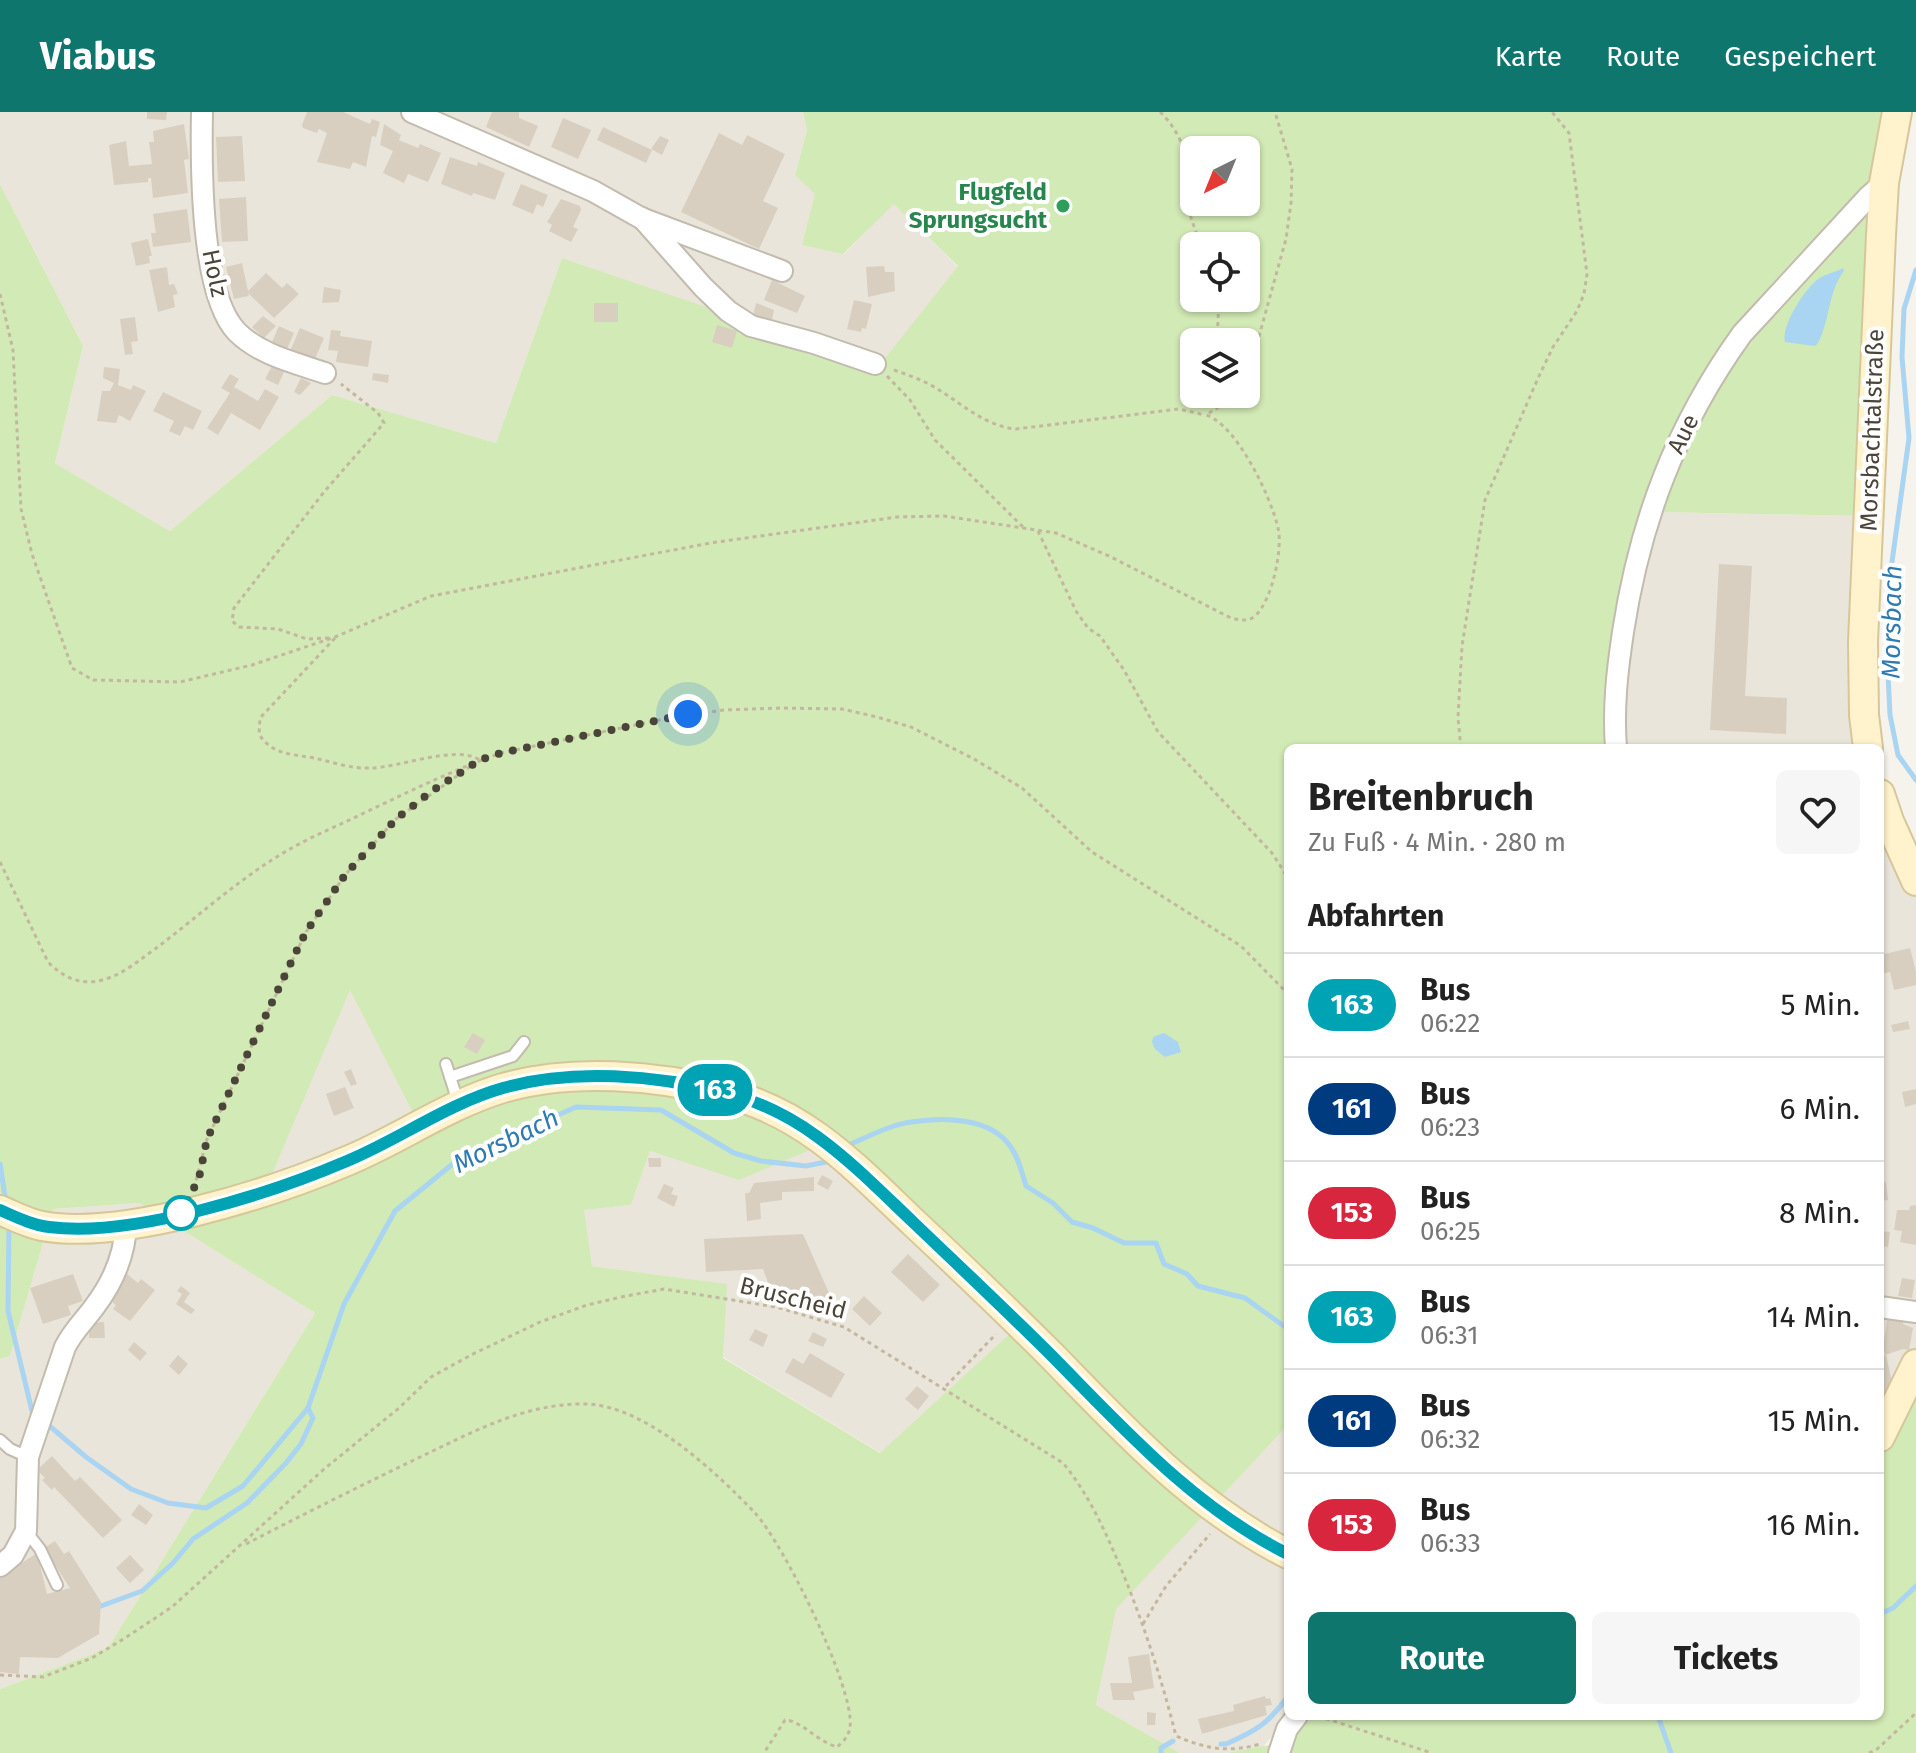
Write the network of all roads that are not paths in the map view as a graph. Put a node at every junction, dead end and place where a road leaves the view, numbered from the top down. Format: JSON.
{"nodes":[{"id":1,"x":202,"y":112,"type":"edge"},
{"id":2,"x":412,"y":112,"type":"edge"},
{"id":3,"x":1897,"y":112,"type":"edge"},
{"id":4,"x":1884,"y":183,"type":"junction"},
{"id":5,"x":641,"y":218,"type":"junction"},
{"id":6,"x":782,"y":271,"type":"dead end"},
{"id":7,"x":875,"y":364,"type":"road end"},
{"id":8,"x":325,"y":373,"type":"road end"},
{"id":9,"x":1616,"y":744,"type":"edge"},
{"id":10,"x":1868,"y":744,"type":"edge"},
{"id":11,"x":1884,"y":806,"type":"edge"},
{"id":12,"x":1916,"y":881,"type":"edge"},
{"id":13,"x":524,"y":1042,"type":"dead end"},
{"id":14,"x":446,"y":1064,"type":"dead end"},
{"id":15,"x":450,"y":1077,"type":"junction"},
{"id":16,"x":459,"y":1104,"type":"junction"},
{"id":17,"x":0,"y":1210,"type":"edge"},
{"id":18,"x":126,"y":1224,"type":"junction"},
{"id":19,"x":1884,"y":1308,"type":"edge"},
{"id":20,"x":1916,"y":1312,"type":"edge"},
{"id":21,"x":1916,"y":1364,"type":"edge"},
{"id":22,"x":1884,"y":1429,"type":"edge"},
{"id":23,"x":0,"y":1440,"type":"edge"},
{"id":24,"x":28,"y":1457,"type":"junction"},
{"id":25,"x":26,"y":1531,"type":"junction"},
{"id":26,"x":1284,"y":1552,"type":"edge"},
{"id":27,"x":0,"y":1566,"type":"edge"},
{"id":28,"x":57,"y":1585,"type":"dead end"},
{"id":29,"x":1292,"y":1722,"type":"edge"},
{"id":30,"x":1279,"y":1753,"type":"edge"}],
"edges":[{"from":1,"to":8,"type":"street","name":"Holz"},
{"from":2,"to":5,"type":"street"},
{"from":3,"to":4,"type":"main road","name":"Morsbachtalstraße"},
{"from":4,"to":9,"type":"street","name":"Aue"},
{"from":4,"to":10,"type":"main road","name":"Morsbachtalstraße"},
{"from":5,"to":6,"type":"street"},
{"from":5,"to":7,"type":"street"},
{"from":11,"to":12,"type":"main road"},
{"from":13,"to":15,"type":"lane"},
{"from":14,"to":15,"type":"lane"},
{"from":15,"to":16,"type":"lane"},
{"from":16,"to":18,"type":"main road"},
{"from":16,"to":26,"type":"main road"},
{"from":17,"to":18,"type":"main road"},
{"from":18,"to":24,"type":"street"},
{"from":19,"to":20,"type":"street"},
{"from":21,"to":22,"type":"main road"},
{"from":23,"to":24,"type":"lane"},
{"from":24,"to":25,"type":"street"},
{"from":25,"to":27,"type":"street"},
{"from":25,"to":28,"type":"lane"},
{"from":29,"to":30,"type":"street"}]}
